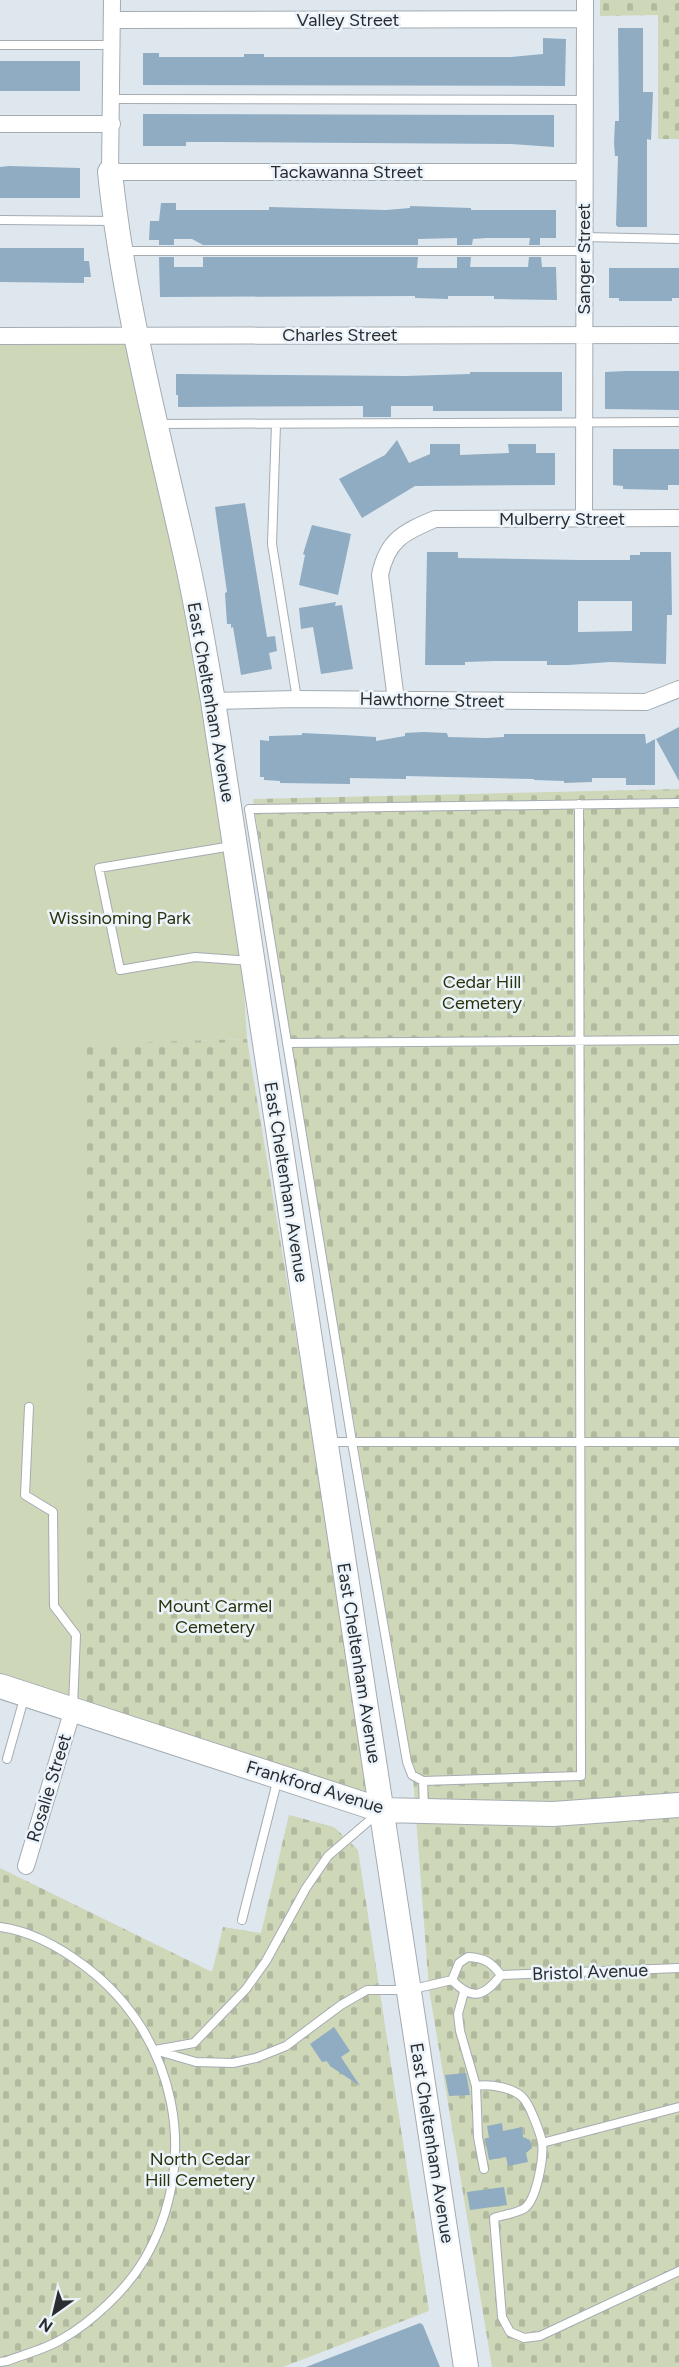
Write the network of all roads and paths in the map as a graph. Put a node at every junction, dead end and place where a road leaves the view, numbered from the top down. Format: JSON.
{"nodes":[{"id":1,"x":112,"y":0,"type":"edge"},
{"id":2,"x":585,"y":0,"type":"edge"},
{"id":3,"x":585,"y":19,"type":"junction"},
{"id":4,"x":112,"y":20,"type":"junction"},
{"id":5,"x":0,"y":45,"type":"edge"},
{"id":6,"x":110,"y":45,"type":"junction"},
{"id":7,"x":112,"y":99,"type":"junction"},
{"id":8,"x":584,"y":100,"type":"junction"},
{"id":9,"x":0,"y":124,"type":"edge"},
{"id":10,"x":112,"y":124,"type":"junction"},
{"id":11,"x":110,"y":172,"type":"junction"},
{"id":12,"x":584,"y":172,"type":"junction"},
{"id":13,"x":0,"y":220,"type":"edge"},
{"id":14,"x":115,"y":221,"type":"junction"},
{"id":15,"x":679,"y":239,"type":"edge"},
{"id":16,"x":584,"y":244,"type":"junction"},
{"id":17,"x":122,"y":251,"type":"junction"},
{"id":18,"x":135,"y":335,"type":"junction"},
{"id":19,"x":585,"y":335,"type":"junction"},
{"id":20,"x":679,"y":335,"type":"edge"},
{"id":21,"x":0,"y":336,"type":"edge"},
{"id":22,"x":679,"y":422,"type":"edge"},
{"id":23,"x":585,"y":423,"type":"junction"},
{"id":24,"x":155,"y":424,"type":"junction"},
{"id":25,"x":276,"y":424,"type":"junction"},
{"id":26,"x":584,"y":518,"type":"junction"},
{"id":27,"x":679,"y":519,"type":"edge"},
{"id":28,"x":679,"y":689,"type":"edge"},
{"id":29,"x":297,"y":699,"type":"junction"},
{"id":30,"x":396,"y":700,"type":"junction"},
{"id":31,"x":213,"y":701,"type":"junction"},
{"id":32,"x":679,"y":802,"type":"edge"},
{"id":33,"x":579,"y":804,"type":"junction"},
{"id":34,"x":235,"y":846,"type":"junction"},
{"id":35,"x":253,"y":961,"type":"junction"},
{"id":36,"x":679,"y":1040,"type":"edge"},
{"id":37,"x":580,"y":1042,"type":"junction"},
{"id":38,"x":287,"y":1043,"type":"junction"},
{"id":39,"x":28,"y":1407,"type":"dead end"},
{"id":40,"x":326,"y":1442,"type":"junction"},
{"id":41,"x":352,"y":1442,"type":"junction"},
{"id":42,"x":582,"y":1442,"type":"junction"},
{"id":43,"x":679,"y":1442,"type":"edge"},
{"id":44,"x":0,"y":1686,"type":"edge"},
{"id":45,"x":26,"y":1694,"type":"junction"},
{"id":46,"x":73,"y":1709,"type":"junction"},
{"id":47,"x":7,"y":1759,"type":"dead end"},
{"id":48,"x":279,"y":1777,"type":"junction"},
{"id":49,"x":423,"y":1781,"type":"junction"},
{"id":50,"x":679,"y":1805,"type":"edge"},
{"id":51,"x":381,"y":1810,"type":"junction"},
{"id":52,"x":424,"y":1811,"type":"junction"},
{"id":53,"x":26,"y":1866,"type":"dead end"},
{"id":54,"x":242,"y":1920,"type":"dead end"},
{"id":55,"x":0,"y":1927,"type":"edge"},
{"id":56,"x":679,"y":1968,"type":"edge"},
{"id":57,"x":501,"y":1975,"type":"junction"},
{"id":58,"x":452,"y":1980,"type":"junction"},
{"id":59,"x":409,"y":1990,"type":"junction"},
{"id":60,"x":464,"y":1992,"type":"junction"},
{"id":61,"x":155,"y":2050,"type":"junction"},
{"id":62,"x":476,"y":2086,"type":"junction"},
{"id":63,"x":679,"y":2107,"type":"edge"},
{"id":64,"x":542,"y":2143,"type":"junction"},
{"id":65,"x":484,"y":2169,"type":"dead end"},
{"id":66,"x":679,"y":2271,"type":"edge"},
{"id":67,"x":0,"y":2362,"type":"edge"},
{"id":68,"x":464,"y":2366,"type":"edge"}],
"edges":[{"from":1,"to":4,"type":"street","name":"East Cheltenham Avenue"},
{"from":2,"to":3,"type":"street","name":"Sanger Street"},
{"from":3,"to":4,"type":"street","name":"Valley Street"},
{"from":3,"to":8,"type":"street","name":"Sanger Street"},
{"from":4,"to":6,"type":"street","name":"East Cheltenham Avenue"},
{"from":5,"to":6,"type":"lane"},
{"from":6,"to":7,"type":"street","name":"East Cheltenham Avenue"},
{"from":7,"to":8,"type":"lane"},
{"from":7,"to":10,"type":"street","name":"East Cheltenham Avenue"},
{"from":8,"to":12,"type":"street","name":"Sanger Street"},
{"from":9,"to":10,"type":"street"},
{"from":10,"to":11,"type":"street","name":"East Cheltenham Avenue"},
{"from":11,"to":12,"type":"street","name":"Tackawanna Street"},
{"from":11,"to":14,"type":"street","name":"East Cheltenham Avenue"},
{"from":12,"to":16,"type":"street","name":"Sanger Street"},
{"from":13,"to":14,"type":"lane"},
{"from":14,"to":17,"type":"street","name":"East Cheltenham Avenue"},
{"from":15,"to":16,"type":"lane"},
{"from":16,"to":17,"type":"lane"},
{"from":16,"to":19,"type":"street","name":"Sanger Street"},
{"from":17,"to":18,"type":"street","name":"East Cheltenham Avenue"},
{"from":18,"to":19,"type":"street","name":"Charles Street"},
{"from":18,"to":21,"type":"street","name":"Charles Street"},
{"from":18,"to":24,"type":"street","name":"East Cheltenham Avenue"},
{"from":19,"to":20,"type":"street","name":"Charles Street"},
{"from":19,"to":23,"type":"street","name":"Sanger Street"},
{"from":22,"to":23,"type":"lane"},
{"from":23,"to":25,"type":"lane"},
{"from":23,"to":26,"type":"street","name":"Sanger Street"},
{"from":24,"to":25,"type":"lane"},
{"from":24,"to":31,"type":"street","name":"East Cheltenham Avenue"},
{"from":25,"to":29,"type":"lane"},
{"from":26,"to":27,"type":"street","name":"Mulberry Street"},
{"from":26,"to":30,"type":"street","name":"Mulberry Street"},
{"from":28,"to":30,"type":"street","name":"Hawthorne Street"},
{"from":29,"to":30,"type":"street","name":"Hawthorne Street"},
{"from":29,"to":31,"type":"street","name":"Hawthorne Street"},
{"from":31,"to":34,"type":"street","name":"East Cheltenham Avenue"},
{"from":32,"to":33,"type":"lane"},
{"from":33,"to":37,"type":"lane"},
{"from":33,"to":38,"type":"lane"},
{"from":34,"to":35,"type":"street","name":"East Cheltenham Avenue"},
{"from":34,"to":35,"type":"lane"},
{"from":35,"to":40,"type":"street","name":"East Cheltenham Avenue"},
{"from":36,"to":37,"type":"lane"},
{"from":37,"to":38,"type":"lane"},
{"from":37,"to":42,"type":"lane"},
{"from":38,"to":41,"type":"lane"},
{"from":39,"to":46,"type":"lane"},
{"from":40,"to":41,"type":"lane"},
{"from":40,"to":51,"type":"street","name":"East Cheltenham Avenue"},
{"from":41,"to":42,"type":"lane"},
{"from":41,"to":49,"type":"lane"},
{"from":42,"to":43,"type":"lane"},
{"from":42,"to":49,"type":"lane"},
{"from":44,"to":45,"type":"street","name":"Frankford Avenue"},
{"from":45,"to":46,"type":"street","name":"Frankford Avenue"},
{"from":45,"to":47,"type":"lane"},
{"from":46,"to":48,"type":"street","name":"Frankford Avenue"},
{"from":46,"to":53,"type":"street","name":"Rosalie Street"},
{"from":48,"to":51,"type":"street","name":"Frankford Avenue"},
{"from":48,"to":54,"type":"lane"},
{"from":49,"to":52,"type":"lane"},
{"from":50,"to":52,"type":"street","name":"Frankford Avenue"},
{"from":51,"to":52,"type":"street","name":"Frankford Avenue"},
{"from":51,"to":59,"type":"street","name":"East Cheltenham Avenue"},
{"from":51,"to":61,"type":"lane"},
{"from":55,"to":61,"type":"lane"},
{"from":56,"to":57,"type":"lane","name":"Bristol Avenue"},
{"from":57,"to":58,"type":"lane"},
{"from":57,"to":60,"type":"lane"},
{"from":58,"to":59,"type":"lane"},
{"from":58,"to":60,"type":"lane"},
{"from":59,"to":61,"type":"lane"},
{"from":59,"to":68,"type":"street","name":"East Cheltenham Avenue"},
{"from":60,"to":62,"type":"lane"},
{"from":61,"to":67,"type":"lane"},
{"from":62,"to":64,"type":"lane"},
{"from":62,"to":65,"type":"lane"},
{"from":63,"to":64,"type":"lane"},
{"from":64,"to":66,"type":"lane"}]}
